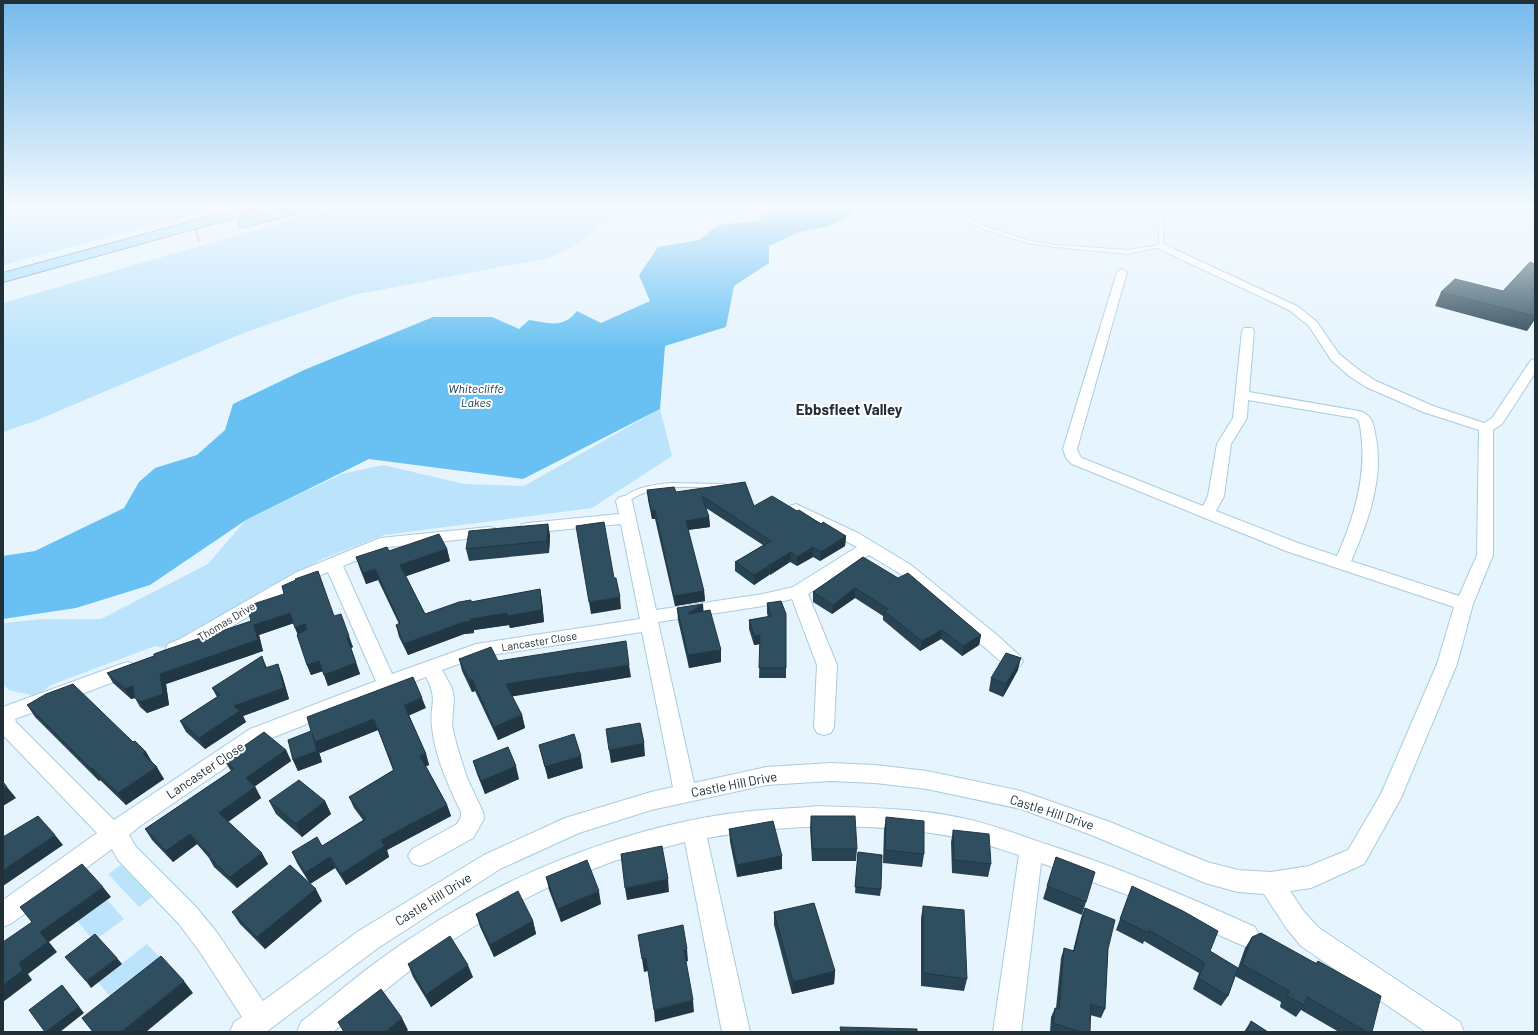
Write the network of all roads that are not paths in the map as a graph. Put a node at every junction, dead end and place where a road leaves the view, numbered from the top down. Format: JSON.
{"nodes":[{"id":1,"x":89,"y":254,"type":"edge"},
{"id":2,"x":130,"y":254,"type":"edge"},
{"id":3,"x":1179,"y":254,"type":"edge"},
{"id":4,"x":1122,"y":272,"type":"dead end"},
{"id":5,"x":3,"y":278,"type":"edge"},
{"id":6,"x":3,"y":291,"type":"edge"},
{"id":7,"x":1248,"y":331,"type":"dead end"},
{"id":8,"x":1535,"y":363,"type":"edge"},
{"id":9,"x":1242,"y":395,"type":"junction"},
{"id":10,"x":1486,"y":428,"type":"junction"},
{"id":11,"x":723,"y":486,"type":"edge"},
{"id":12,"x":796,"y":509,"type":"edge"},
{"id":13,"x":626,"y":510,"type":"junction"},
{"id":14,"x":1207,"y":514,"type":"junction"},
{"id":15,"x":869,"y":547,"type":"junction"},
{"id":16,"x":333,"y":563,"type":"junction"},
{"id":17,"x":1342,"y":563,"type":"junction"},
{"id":18,"x":798,"y":592,"type":"junction"},
{"id":19,"x":1464,"y":604,"type":"junction"},
{"id":20,"x":649,"y":620,"type":"junction"},
{"id":21,"x":1013,"y":661,"type":"edge"},
{"id":22,"x":431,"y":667,"type":"junction"},
{"id":23,"x":387,"y":684,"type":"junction"},
{"id":24,"x":3,"y":715,"type":"edge"},
{"id":25,"x":824,"y":728,"type":"dead end"},
{"id":26,"x":685,"y":793,"type":"junction"},
{"id":27,"x":694,"y":830,"type":"junction"},
{"id":28,"x":114,"y":835,"type":"junction"},
{"id":29,"x":1031,"y":850,"type":"junction"},
{"id":30,"x":420,"y":856,"type":"dead end"},
{"id":31,"x":1271,"y":883,"type":"junction"},
{"id":32,"x":3,"y":915,"type":"edge"},
{"id":33,"x":1246,"y":935,"type":"dead end"},
{"id":34,"x":252,"y":1026,"type":"edge"},
{"id":35,"x":313,"y":1031,"type":"edge"},
{"id":36,"x":736,"y":1032,"type":"edge"},
{"id":37,"x":1007,"y":1032,"type":"edge"},
{"id":38,"x":1450,"y":1032,"type":"edge"}],
"edges":[{"from":1,"to":5,"type":"highway"},
{"from":2,"to":6,"type":"highway"},
{"from":3,"to":10,"type":"street"},
{"from":4,"to":14,"type":"street"},
{"from":7,"to":9,"type":"street"},
{"from":8,"to":10,"type":"street"},
{"from":9,"to":14,"type":"street"},
{"from":9,"to":17,"type":"street"},
{"from":10,"to":19,"type":"street","name":"Castle Hill Drive"},
{"from":11,"to":13,"type":"lane"},
{"from":12,"to":15,"type":"street"},
{"from":13,"to":16,"type":"street","name":"Thomas Drive"},
{"from":13,"to":20,"type":"street"},
{"from":14,"to":17,"type":"street"},
{"from":15,"to":18,"type":"street","name":"Lancaster Close"},
{"from":15,"to":21,"type":"street"},
{"from":16,"to":23,"type":"street"},
{"from":16,"to":24,"type":"street","name":"Thomas Drive"},
{"from":17,"to":19,"type":"street"},
{"from":18,"to":20,"type":"street","name":"Lancaster Close"},
{"from":18,"to":25,"type":"street"},
{"from":19,"to":31,"type":"street","name":"Castle Hill Drive"},
{"from":20,"to":22,"type":"street","name":"Lancaster Close"},
{"from":20,"to":26,"type":"street"},
{"from":22,"to":23,"type":"street","name":"Lancaster Close"},
{"from":22,"to":30,"type":"street"},
{"from":23,"to":28,"type":"street","name":"Lancaster Close"},
{"from":24,"to":28,"type":"street"},
{"from":26,"to":31,"type":"street","name":"Castle Hill Drive"},
{"from":26,"to":34,"type":"street","name":"Castle Hill Drive"},
{"from":27,"to":29,"type":"street"},
{"from":27,"to":35,"type":"street"},
{"from":27,"to":36,"type":"street"},
{"from":28,"to":32,"type":"street","name":"Lancaster Close"},
{"from":28,"to":34,"type":"street"},
{"from":29,"to":33,"type":"street"},
{"from":29,"to":37,"type":"street"},
{"from":31,"to":38,"type":"street"}]}
